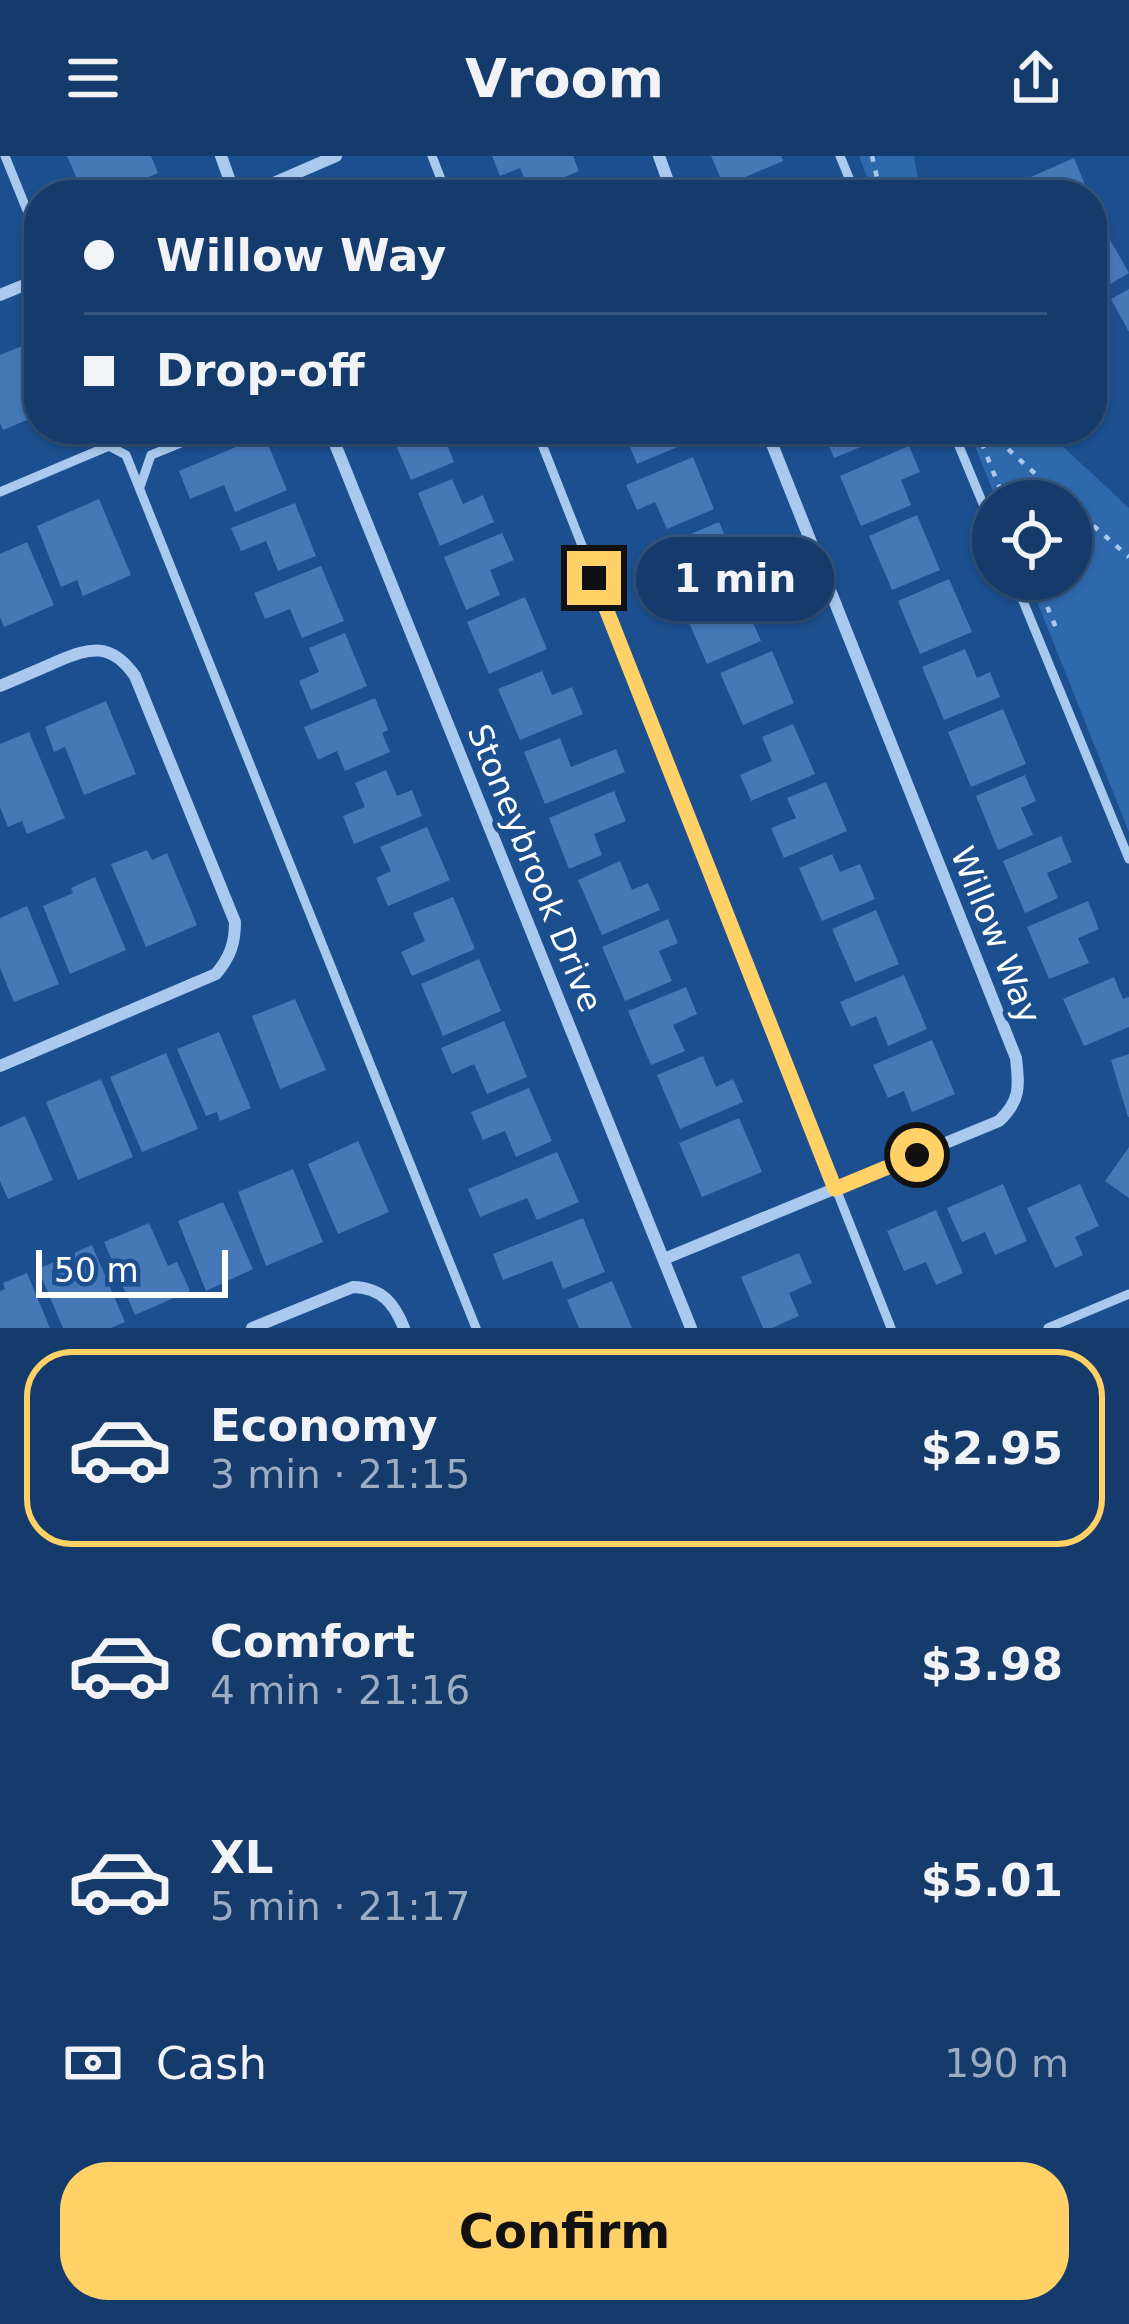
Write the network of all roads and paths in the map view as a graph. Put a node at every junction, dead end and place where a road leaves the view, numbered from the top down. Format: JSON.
{"nodes":[{"id":1,"x":5,"y":156,"type":"edge"},
{"id":2,"x":336,"y":156,"type":"edge"},
{"id":3,"x":281,"y":180,"type":"edge"},
{"id":4,"x":24,"y":203,"type":"edge"},
{"id":5,"x":178,"y":444,"type":"edge"},
{"id":6,"x":334,"y":444,"type":"edge"},
{"id":7,"x":542,"y":444,"type":"edge"},
{"id":8,"x":772,"y":444,"type":"edge"},
{"id":9,"x":958,"y":444,"type":"edge"},
{"id":10,"x":982,"y":444,"type":"edge"},
{"id":11,"x":1002,"y":444,"type":"edge"},
{"id":12,"x":973,"y":480,"type":"edge"},
{"id":13,"x":997,"y":480,"type":"edge"},
{"id":14,"x":1042,"y":480,"type":"edge"},
{"id":15,"x":139,"y":488,"type":"junction"},
{"id":16,"x":0,"y":492,"type":"edge"},
{"id":17,"x":1092,"y":525,"type":"edge"},
{"id":18,"x":1129,"y":557,"type":"edge"},
{"id":19,"x":1023,"y":600,"type":"edge"},
{"id":20,"x":0,"y":686,"type":"edge"},
{"id":21,"x":1129,"y":860,"type":"edge"},
{"id":22,"x":0,"y":1066,"type":"edge"},
{"id":23,"x":835,"y":1189,"type":"junction"},
{"id":24,"x":664,"y":1259,"type":"junction"},
{"id":25,"x":1129,"y":1294,"type":"edge"},
{"id":26,"x":252,"y":1328,"type":"edge"},
{"id":27,"x":404,"y":1328,"type":"edge"},
{"id":28,"x":476,"y":1328,"type":"edge"},
{"id":29,"x":691,"y":1328,"type":"edge"},
{"id":30,"x":891,"y":1328,"type":"edge"},
{"id":31,"x":1048,"y":1328,"type":"edge"}],
"edges":[{"from":1,"to":4,"type":"lane"},
{"from":2,"to":3,"type":"street"},
{"from":5,"to":15,"type":"lane"},
{"from":6,"to":24,"type":"street","name":"Stoneybrook Drive"},
{"from":7,"to":23,"type":"lane"},
{"from":8,"to":23,"type":"street","name":"Willow Way"},
{"from":9,"to":12,"type":"lane"},
{"from":10,"to":13,"type":"path"},
{"from":11,"to":14,"type":"path"},
{"from":15,"to":16,"type":"lane"},
{"from":15,"to":28,"type":"lane"},
{"from":17,"to":18,"type":"path"},
{"from":19,"to":21,"type":"lane"},
{"from":20,"to":22,"type":"street"},
{"from":23,"to":24,"type":"street","name":"Willow Way"},
{"from":23,"to":30,"type":"lane"},
{"from":24,"to":29,"type":"street","name":"Stoneybrook Drive"},
{"from":25,"to":31,"type":"lane"},
{"from":26,"to":27,"type":"street"}]}
